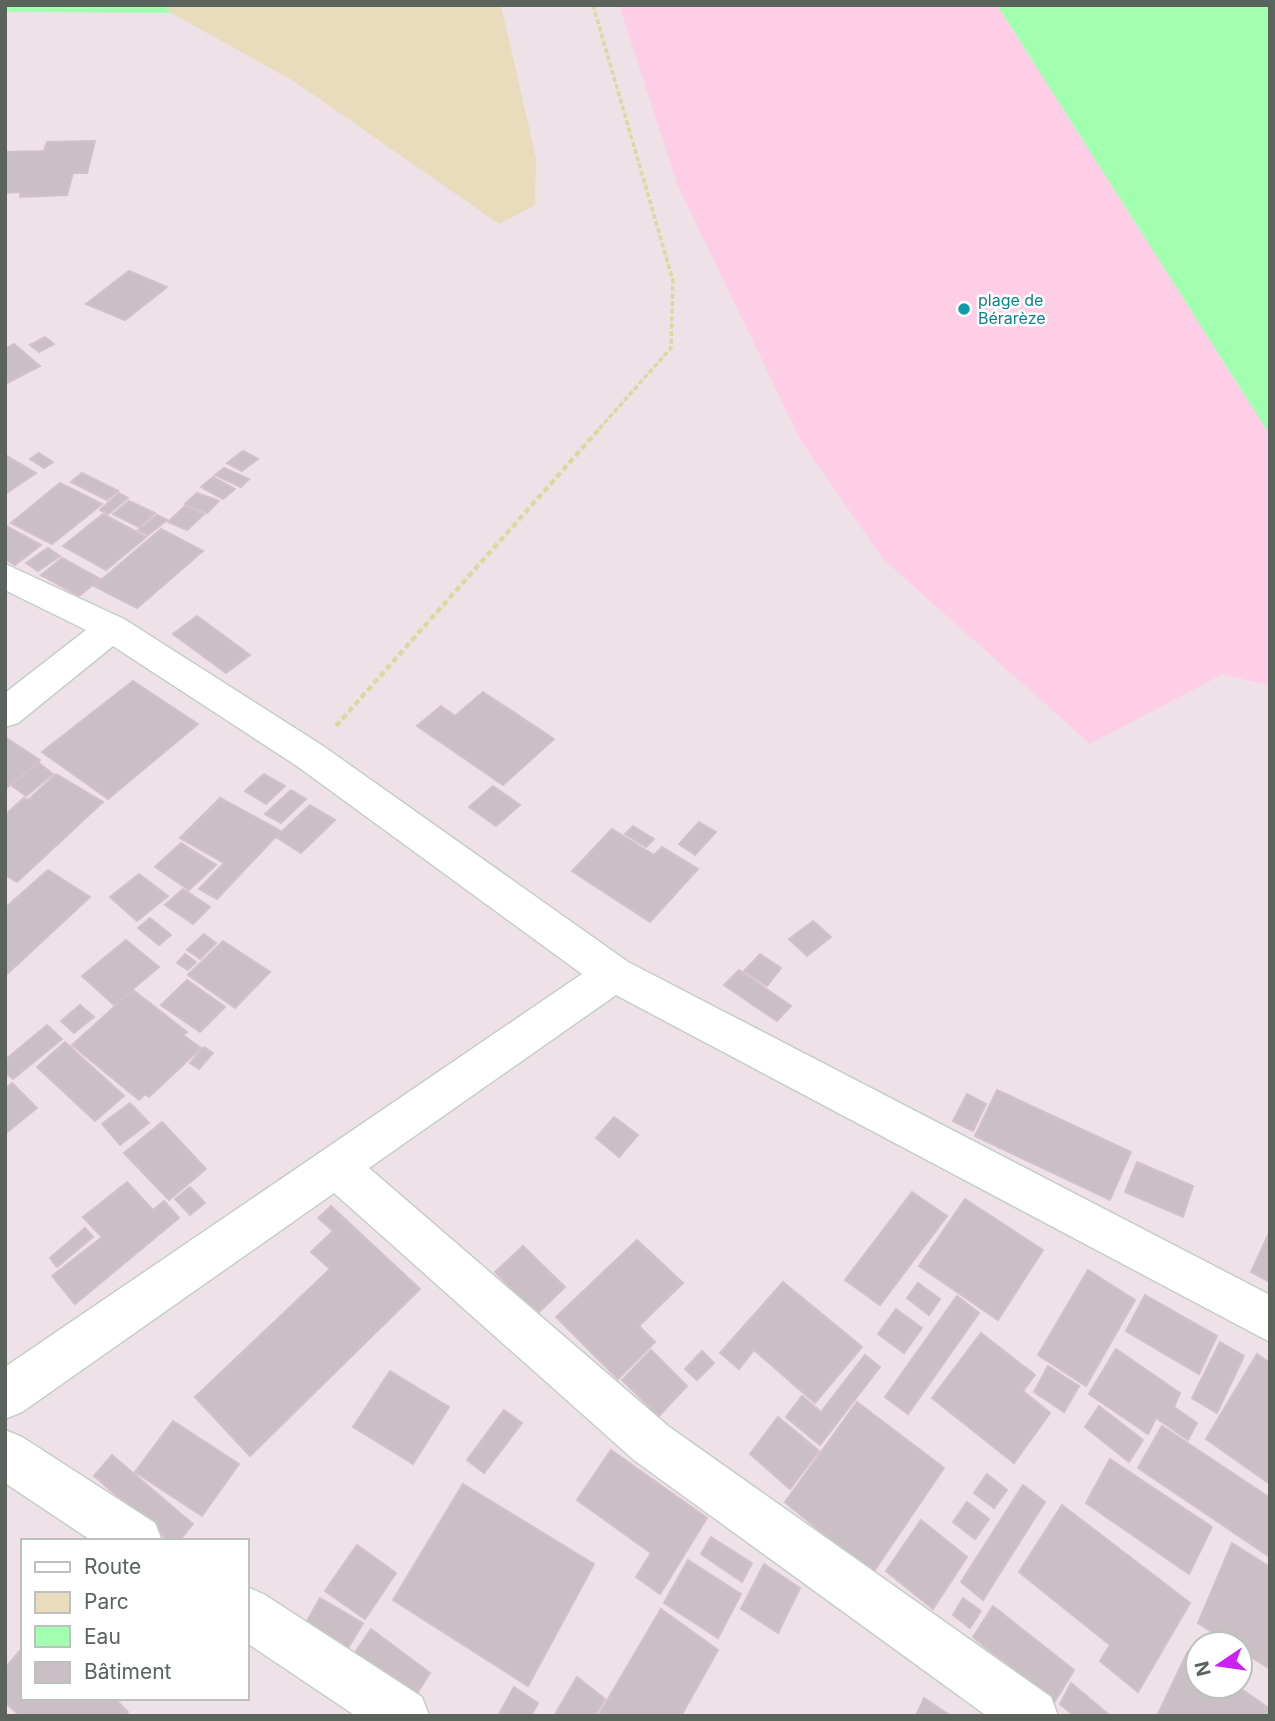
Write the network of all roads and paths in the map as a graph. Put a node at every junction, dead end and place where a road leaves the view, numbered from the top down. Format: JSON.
{"nodes":[{"id":1,"x":593,"y":5,"type":"edge"},
{"id":2,"x":5,"y":576,"type":"edge"},
{"id":3,"x":112,"y":628,"type":"junction"},
{"id":4,"x":5,"y":713,"type":"edge"},
{"id":5,"x":310,"y":756,"type":"junction"},
{"id":6,"x":614,"y":974,"type":"junction"},
{"id":7,"x":335,"y":1167,"type":"junction"},
{"id":8,"x":1270,"y":1320,"type":"edge"},
{"id":9,"x":5,"y":1395,"type":"edge"},
{"id":10,"x":5,"y":1454,"type":"edge"},
{"id":11,"x":134,"y":1539,"type":"edge"},
{"id":12,"x":248,"y":1614,"type":"edge"},
{"id":13,"x":402,"y":1716,"type":"edge"},
{"id":14,"x":1032,"y":1716,"type":"edge"}],
"edges":[{"from":1,"to":5,"type":"path"},
{"from":2,"to":3,"type":"street"},
{"from":3,"to":4,"type":"street"},
{"from":3,"to":5,"type":"street"},
{"from":5,"to":6,"type":"street"},
{"from":6,"to":7,"type":"street"},
{"from":6,"to":8,"type":"street"},
{"from":7,"to":9,"type":"street"},
{"from":7,"to":14,"type":"street"},
{"from":10,"to":11,"type":"street"},
{"from":12,"to":13,"type":"street"}]}
